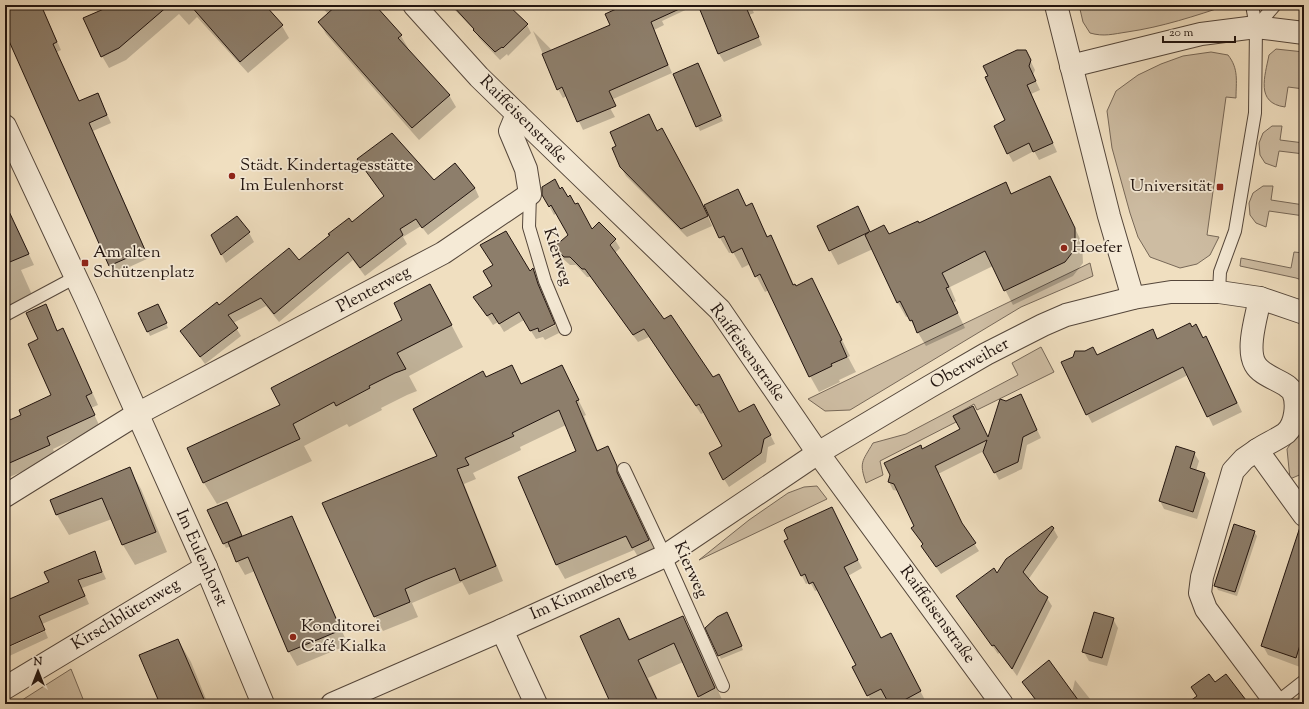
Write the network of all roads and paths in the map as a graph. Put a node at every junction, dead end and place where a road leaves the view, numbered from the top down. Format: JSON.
{"nodes":[{"id":1,"x":414,"y":5,"type":"edge"},
{"id":2,"x":1056,"y":5,"type":"edge"},
{"id":3,"x":1252,"y":5,"type":"edge"},
{"id":4,"x":1275,"y":5,"type":"edge"},
{"id":5,"x":1256,"y":27,"type":"junction"},
{"id":6,"x":1304,"y":32,"type":"edge"},
{"id":7,"x":1071,"y":66,"type":"junction"},
{"id":8,"x":516,"y":114,"type":"junction"},
{"id":9,"x":5,"y":128,"type":"edge"},
{"id":10,"x":530,"y":194,"type":"junction"},
{"id":11,"x":76,"y":277,"type":"junction"},
{"id":12,"x":1218,"y":292,"type":"junction"},
{"id":13,"x":1133,"y":298,"type":"junction"},
{"id":14,"x":1260,"y":298,"type":"junction"},
{"id":15,"x":1304,"y":313,"type":"edge"},
{"id":16,"x":5,"y":315,"type":"edge"},
{"id":17,"x":565,"y":329,"type":"dead end"},
{"id":18,"x":137,"y":414,"type":"junction"},
{"id":19,"x":1257,"y":450,"type":"junction"},
{"id":20,"x":818,"y":453,"type":"junction"},
{"id":21,"x":624,"y":469,"type":"dead end"},
{"id":22,"x":5,"y":496,"type":"edge"},
{"id":23,"x":1304,"y":515,"type":"edge"},
{"id":24,"x":665,"y":556,"type":"junction"},
{"id":25,"x":206,"y":567,"type":"junction"},
{"id":26,"x":502,"y":630,"type":"junction"},
{"id":27,"x":1304,"y":681,"type":"edge"},
{"id":28,"x":723,"y":686,"type":"dead end"},
{"id":29,"x":5,"y":688,"type":"edge"},
{"id":30,"x":1276,"y":703,"type":"edge"},
{"id":31,"x":263,"y":704,"type":"edge"},
{"id":32,"x":332,"y":704,"type":"edge"},
{"id":33,"x":536,"y":704,"type":"edge"},
{"id":34,"x":1002,"y":704,"type":"edge"}],
"edges":[{"from":1,"to":8,"type":"street","name":"Raiffeisenstraße"},
{"from":2,"to":7,"type":"street"},
{"from":3,"to":5,"type":"lane"},
{"from":4,"to":5,"type":"lane"},
{"from":5,"to":6,"type":"street"},
{"from":5,"to":7,"type":"street"},
{"from":5,"to":12,"type":"lane"},
{"from":7,"to":13,"type":"street"},
{"from":8,"to":10,"type":"street"},
{"from":8,"to":20,"type":"street","name":"Raiffeisenstraße"},
{"from":9,"to":11,"type":"street","name":"Im Eulenhorst"},
{"from":10,"to":17,"type":"lane","name":"Kierweg"},
{"from":10,"to":18,"type":"street","name":"Plenterweg"},
{"from":11,"to":16,"type":"lane"},
{"from":11,"to":18,"type":"street","name":"Im Eulenhorst"},
{"from":12,"to":13,"type":"street","name":"Oberweiher"},
{"from":12,"to":14,"type":"street","name":"Oberweiher"},
{"from":13,"to":20,"type":"street","name":"Oberweiher"},
{"from":14,"to":15,"type":"street","name":"Oberweiher"},
{"from":14,"to":19,"type":"street"},
{"from":18,"to":22,"type":"street"},
{"from":18,"to":25,"type":"street","name":"Im Eulenhorst"},
{"from":19,"to":23,"type":"street"},
{"from":19,"to":30,"type":"street"},
{"from":20,"to":24,"type":"street","name":"Im Kimmelberg"},
{"from":20,"to":34,"type":"street","name":"Raiffeisenstraße"},
{"from":21,"to":24,"type":"lane","name":"Kierweg"},
{"from":24,"to":26,"type":"street","name":"Im Kimmelberg"},
{"from":24,"to":28,"type":"lane","name":"Kierweg"},
{"from":25,"to":29,"type":"street","name":"Kirschblütenweg"},
{"from":25,"to":31,"type":"street","name":"Im Eulenhorst"},
{"from":26,"to":32,"type":"street","name":"Im Kimmelberg"},
{"from":26,"to":33,"type":"street"},
{"from":27,"to":30,"type":"lane"}]}
